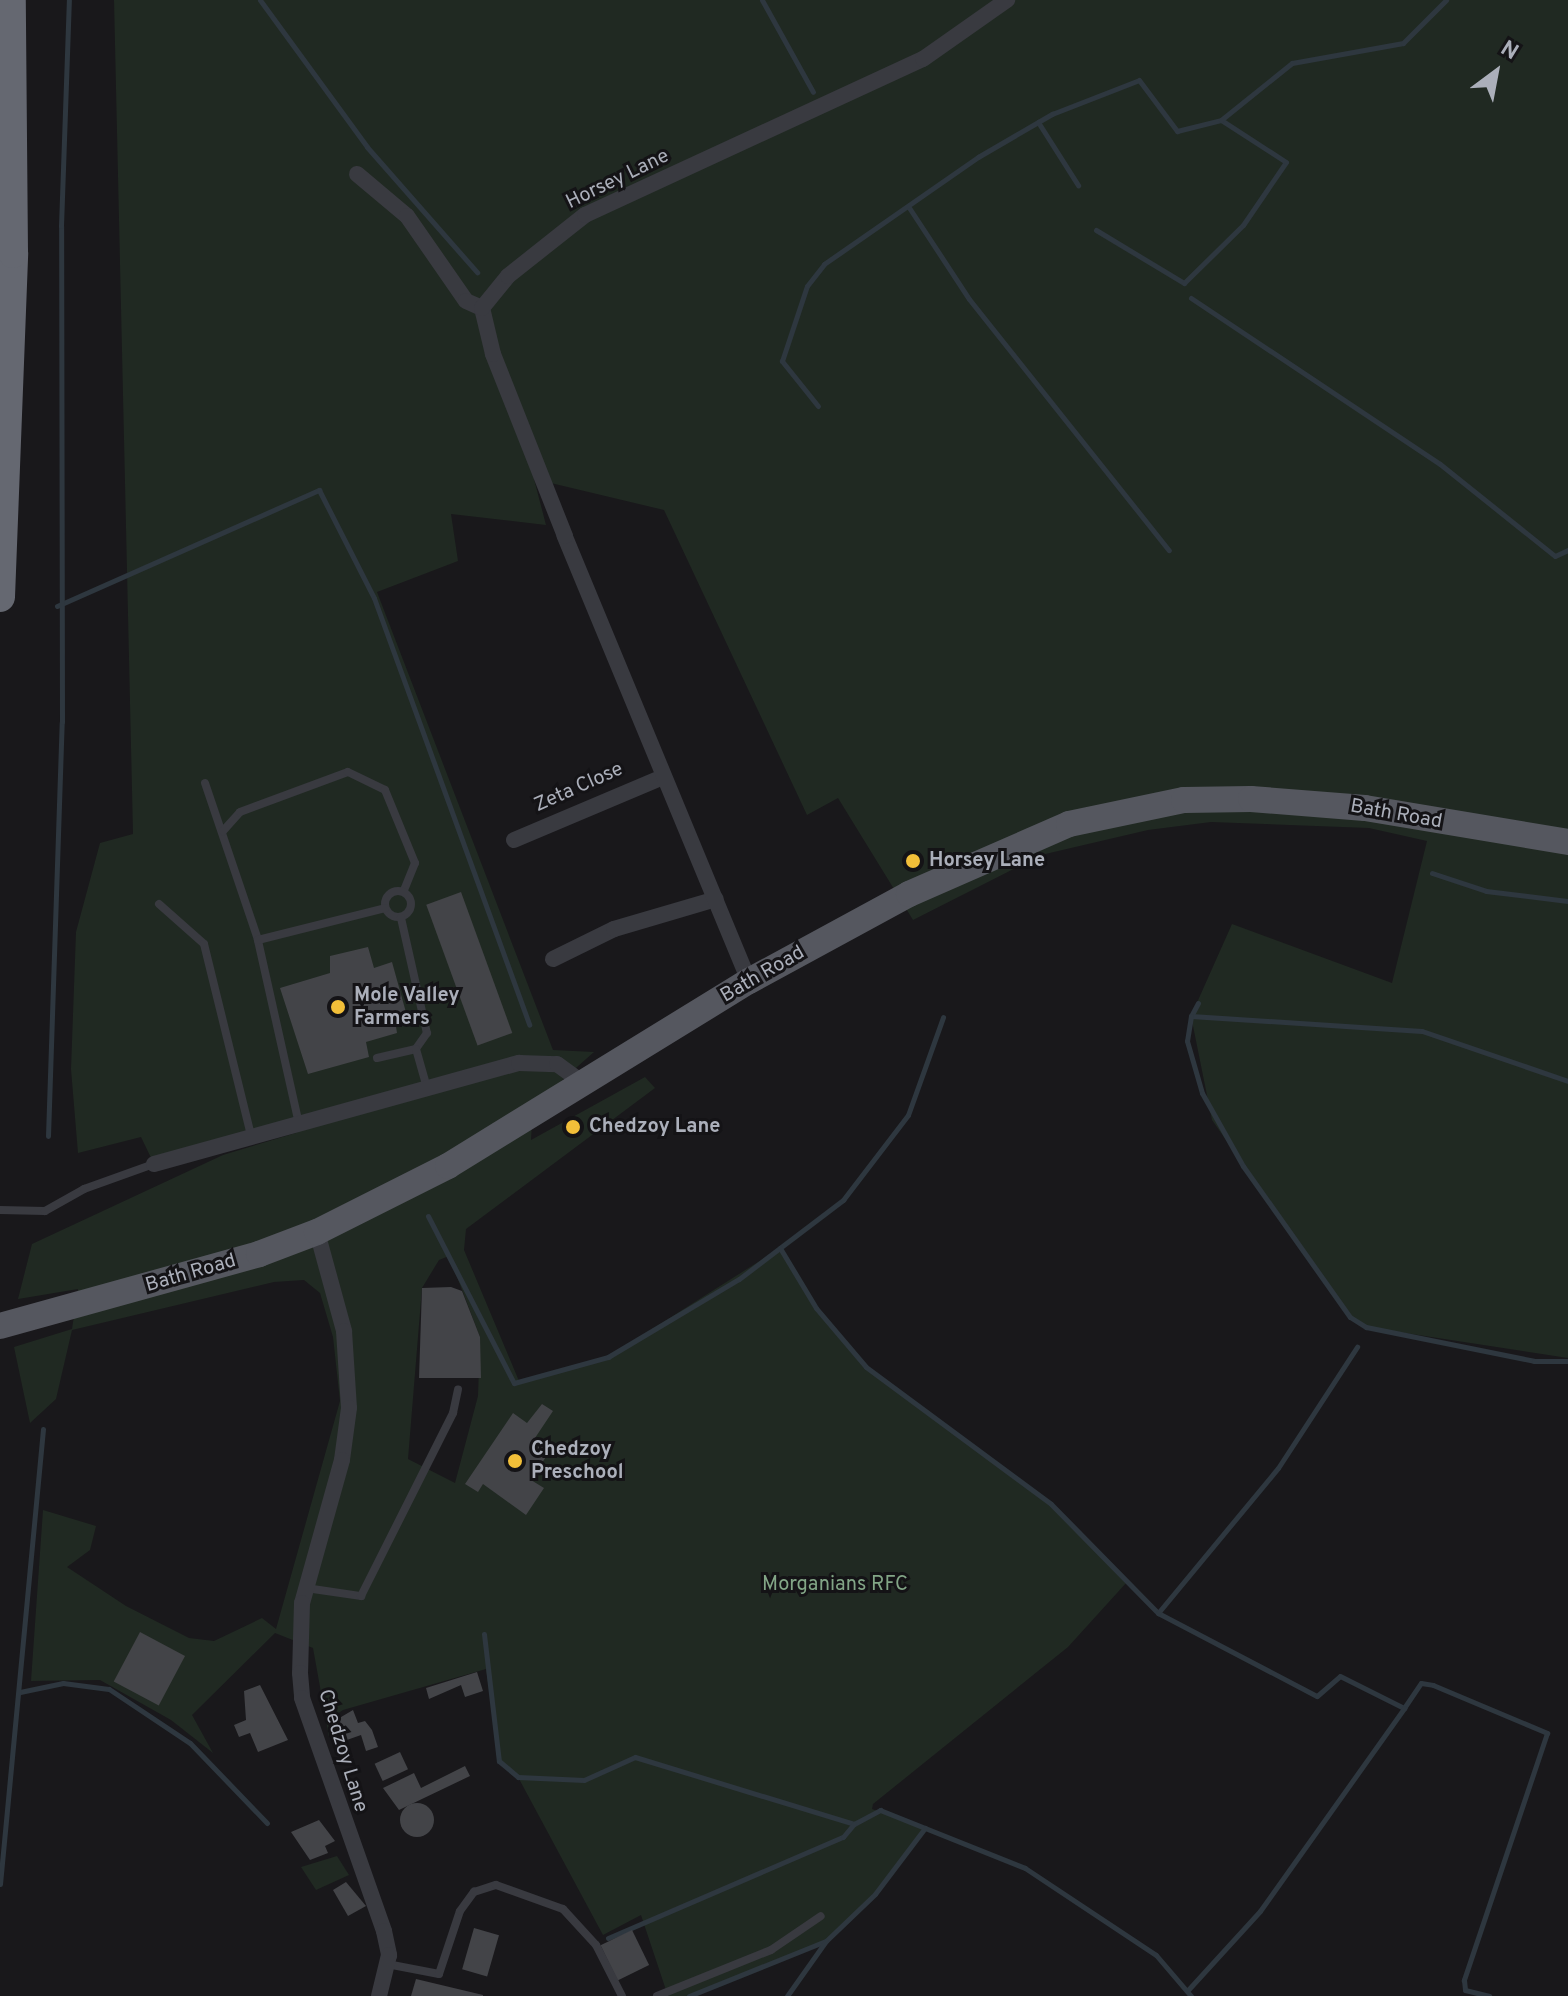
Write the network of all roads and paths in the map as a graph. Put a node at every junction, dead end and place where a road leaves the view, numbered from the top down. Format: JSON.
{"nodes":[{"id":1,"x":11,"y":0,"type":"edge"},
{"id":2,"x":1007,"y":0,"type":"edge"},
{"id":3,"x":357,"y":174,"type":"dead end"},
{"id":4,"x":482,"y":308,"type":"junction"},
{"id":5,"x":0,"y":597,"type":"edge"},
{"id":6,"x":663,"y":777,"type":"junction"},
{"id":7,"x":205,"y":783,"type":"dead end"},
{"id":8,"x":223,"y":831,"type":"junction"},
{"id":9,"x":514,"y":840,"type":"dead end"},
{"id":10,"x":1568,"y":842,"type":"edge"},
{"id":11,"x":403,"y":892,"type":"junction"},
{"id":12,"x":716,"y":899,"type":"junction"},
{"id":13,"x":159,"y":904,"type":"dead end"},
{"id":14,"x":385,"y":908,"type":"junction"},
{"id":15,"x":401,"y":918,"type":"junction"},
{"id":16,"x":258,"y":940,"type":"junction"},
{"id":17,"x":553,"y":959,"type":"dead end"},
{"id":18,"x":749,"y":981,"type":"junction"},
{"id":19,"x":416,"y":1049,"type":"junction"},
{"id":20,"x":377,"y":1058,"type":"dead end"},
{"id":21,"x":586,"y":1085,"type":"junction"},
{"id":22,"x":427,"y":1088,"type":"junction"},
{"id":23,"x":299,"y":1124,"type":"junction"},
{"id":24,"x":251,"y":1136,"type":"junction"},
{"id":25,"x":154,"y":1164,"type":"joint"},
{"id":26,"x":0,"y":1210,"type":"edge"},
{"id":27,"x":317,"y":1232,"type":"junction"},
{"id":28,"x":0,"y":1326,"type":"edge"},
{"id":29,"x":458,"y":1390,"type":"dead end"},
{"id":30,"x":305,"y":1588,"type":"junction"},
{"id":31,"x":821,"y":1916,"type":"dead end"},
{"id":32,"x":387,"y":1964,"type":"junction"},
{"id":33,"x":379,"y":1996,"type":"edge"},
{"id":34,"x":622,"y":1996,"type":"edge"},
{"id":35,"x":657,"y":1996,"type":"edge"}],
"edges":[{"from":1,"to":5,"type":"highway"},
{"from":2,"to":4,"type":"street","name":"Horsey Lane"},
{"from":3,"to":4,"type":"street"},
{"from":4,"to":6,"type":"street"},
{"from":6,"to":9,"type":"street","name":"Zeta Close"},
{"from":6,"to":12,"type":"street"},
{"from":7,"to":8,"type":"lane"},
{"from":8,"to":11,"type":"lane"},
{"from":8,"to":16,"type":"lane"},
{"from":10,"to":18,"type":"main road","name":"Bath Road"},
{"from":11,"to":14,"type":"lane"},
{"from":11,"to":15,"type":"lane"},
{"from":12,"to":17,"type":"street"},
{"from":12,"to":18,"type":"street"},
{"from":13,"to":24,"type":"lane"},
{"from":14,"to":15,"type":"lane"},
{"from":14,"to":16,"type":"lane"},
{"from":15,"to":19,"type":"lane"},
{"from":16,"to":23,"type":"lane"},
{"from":18,"to":21,"type":"main road","name":"Bath Road"},
{"from":19,"to":20,"type":"lane"},
{"from":19,"to":22,"type":"lane"},
{"from":21,"to":22,"type":"street"},
{"from":21,"to":27,"type":"main road","name":"Bath Road"},
{"from":22,"to":23,"type":"street"},
{"from":23,"to":24,"type":"street"},
{"from":24,"to":25,"type":"street"},
{"from":25,"to":26,"type":"lane"},
{"from":27,"to":28,"type":"main road","name":"Bath Road"},
{"from":27,"to":30,"type":"street","name":"Chedzoy Lane"},
{"from":29,"to":30,"type":"lane"},
{"from":30,"to":32,"type":"street","name":"Chedzoy Lane"},
{"from":31,"to":35,"type":"lane"},
{"from":32,"to":33,"type":"street","name":"Chedzoy Lane"},
{"from":32,"to":34,"type":"lane"}]}
